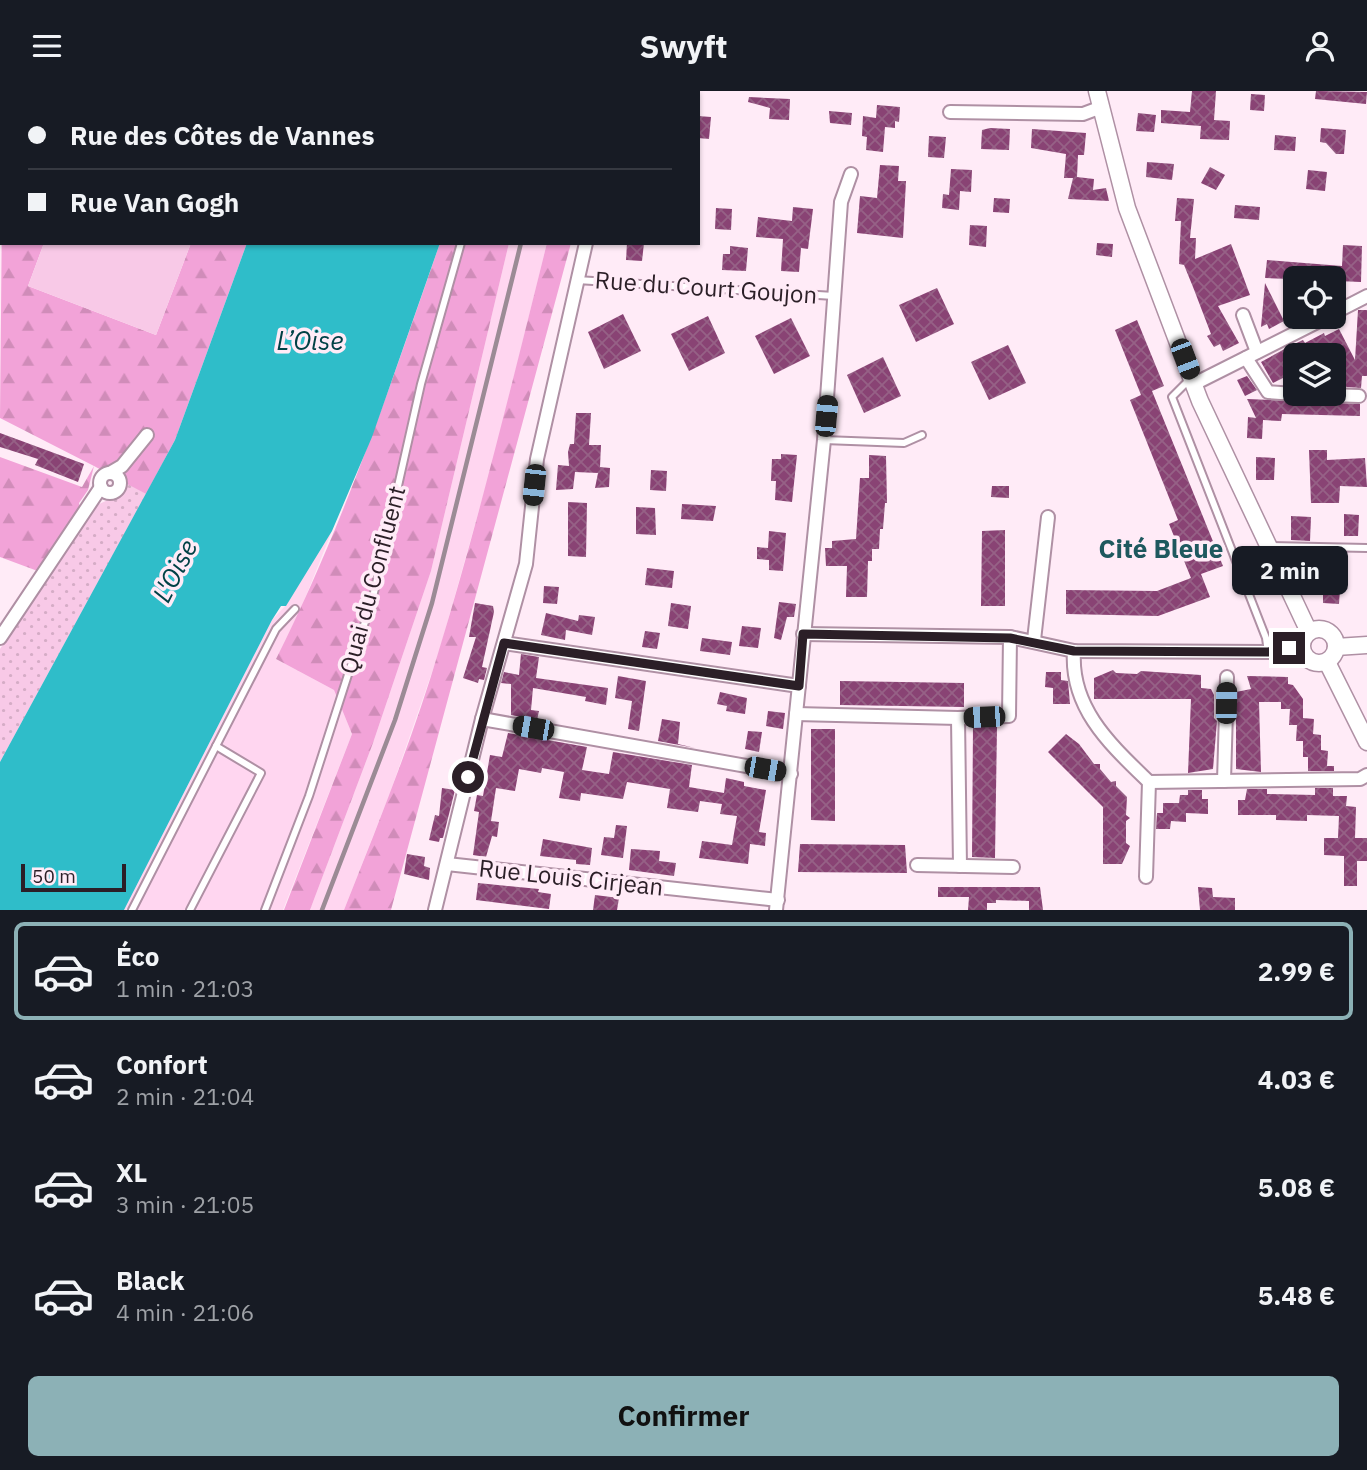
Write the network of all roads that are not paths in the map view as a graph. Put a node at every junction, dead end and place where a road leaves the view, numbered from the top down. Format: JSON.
{"nodes":[{"id":1,"x":1097,"y":91,"type":"edge"},
{"id":2,"x":1100,"y":108,"type":"junction"},
{"id":3,"x":950,"y":112,"type":"dead end"},
{"id":4,"x":850,"y":174,"type":"dead end"},
{"id":5,"x":460,"y":245,"type":"edge"},
{"id":6,"x":586,"y":245,"type":"edge"},
{"id":7,"x":577,"y":280,"type":"junction"},
{"id":8,"x":836,"y":296,"type":"junction"},
{"id":9,"x":1367,"y":296,"type":"edge"},
{"id":10,"x":1346,"y":307,"type":"edge"},
{"id":11,"x":1243,"y":315,"type":"dead end"},
{"id":12,"x":1303,"y":329,"type":"edge"},
{"id":13,"x":1252,"y":355,"type":"junction"},
{"id":14,"x":1193,"y":381,"type":"junction"},
{"id":15,"x":1283,"y":394,"type":"edge"},
{"id":16,"x":1346,"y":396,"type":"edge"},
{"id":17,"x":1359,"y":396,"type":"dead end"},
{"id":18,"x":147,"y":435,"type":"dead end"},
{"id":19,"x":922,"y":435,"type":"dead end"},
{"id":20,"x":824,"y":440,"type":"junction"},
{"id":21,"x":1048,"y":517,"type":"dead end"},
{"id":22,"x":1266,"y":546,"type":"junction"},
{"id":23,"x":1367,"y":548,"type":"edge"},
{"id":24,"x":295,"y":609,"type":"dead end"},
{"id":25,"x":803,"y":634,"type":"junction"},
{"id":26,"x":0,"y":638,"type":"edge"},
{"id":27,"x":1010,"y":638,"type":"junction"},
{"id":28,"x":1306,"y":639,"type":"junction"},
{"id":29,"x":1034,"y":641,"type":"junction"},
{"id":30,"x":504,"y":643,"type":"junction"},
{"id":31,"x":1367,"y":645,"type":"edge"},
{"id":32,"x":1336,"y":646,"type":"junction"},
{"id":33,"x":1074,"y":651,"type":"junction"},
{"id":34,"x":1268,"y":652,"type":"junction"},
{"id":35,"x":1326,"y":661,"type":"junction"},
{"id":36,"x":1227,"y":677,"type":"dead end"},
{"id":37,"x":799,"y":686,"type":"junction"},
{"id":38,"x":796,"y":714,"type":"junction"},
{"id":39,"x":958,"y":718,"type":"junction"},
{"id":40,"x":482,"y":719,"type":"junction"},
{"id":41,"x":1367,"y":742,"type":"edge"},
{"id":42,"x":216,"y":746,"type":"junction"},
{"id":43,"x":791,"y":774,"type":"junction"},
{"id":44,"x":1367,"y":775,"type":"edge"},
{"id":45,"x":1224,"y":781,"type":"junction"},
{"id":46,"x":1149,"y":782,"type":"junction"},
{"id":47,"x":447,"y":864,"type":"junction"},
{"id":48,"x":917,"y":865,"type":"dead end"},
{"id":49,"x":960,"y":866,"type":"junction"},
{"id":50,"x":1013,"y":867,"type":"dead end"},
{"id":51,"x":1146,"y":877,"type":"dead end"},
{"id":52,"x":777,"y":905,"type":"edge"},
{"id":53,"x":132,"y":910,"type":"edge"},
{"id":54,"x":190,"y":910,"type":"edge"},
{"id":55,"x":265,"y":910,"type":"edge"},
{"id":56,"x":435,"y":910,"type":"edge"}],
"edges":[{"from":1,"to":2,"type":"street"},
{"from":2,"to":3,"type":"street"},
{"from":2,"to":14,"type":"street"},
{"from":4,"to":8,"type":"street"},
{"from":5,"to":55,"type":"lane","name":"Quai du Confluent"},
{"from":6,"to":7,"type":"street"},
{"from":7,"to":8,"type":"lane","name":"Rue du Court Goujon"},
{"from":7,"to":30,"type":"street"},
{"from":8,"to":20,"type":"street"},
{"from":9,"to":10,"type":"street"},
{"from":11,"to":13,"type":"street"},
{"from":12,"to":13,"type":"street"},
{"from":13,"to":14,"type":"street"},
{"from":13,"to":15,"type":"street"},
{"from":14,"to":22,"type":"street"},
{"from":14,"to":34,"type":"lane"},
{"from":16,"to":17,"type":"street"},
{"from":18,"to":26,"type":"street"},
{"from":19,"to":20,"type":"lane"},
{"from":20,"to":25,"type":"street"},
{"from":21,"to":29,"type":"street"},
{"from":22,"to":23,"type":"lane"},
{"from":22,"to":28,"type":"street"},
{"from":24,"to":42,"type":"lane"},
{"from":25,"to":27,"type":"street"},
{"from":25,"to":37,"type":"street"},
{"from":27,"to":29,"type":"street"},
{"from":27,"to":39,"type":"street"},
{"from":28,"to":32,"type":"street"},
{"from":28,"to":34,"type":"street"},
{"from":28,"to":35,"type":"street"},
{"from":29,"to":33,"type":"street"},
{"from":30,"to":37,"type":"street"},
{"from":30,"to":40,"type":"street"},
{"from":31,"to":32,"type":"street"},
{"from":32,"to":35,"type":"street"},
{"from":33,"to":34,"type":"street"},
{"from":33,"to":46,"type":"street"},
{"from":35,"to":41,"type":"street"},
{"from":36,"to":45,"type":"street"},
{"from":37,"to":38,"type":"street"},
{"from":38,"to":39,"type":"street"},
{"from":38,"to":43,"type":"street"},
{"from":39,"to":49,"type":"street"},
{"from":40,"to":43,"type":"street"},
{"from":40,"to":47,"type":"street"},
{"from":42,"to":53,"type":"lane"},
{"from":42,"to":54,"type":"lane"},
{"from":43,"to":52,"type":"street"},
{"from":44,"to":45,"type":"street"},
{"from":45,"to":46,"type":"street"},
{"from":46,"to":51,"type":"street"},
{"from":47,"to":52,"type":"street","name":"Rue Louis Cirjean"},
{"from":47,"to":56,"type":"street"},
{"from":48,"to":49,"type":"street"},
{"from":49,"to":50,"type":"street"}]}
